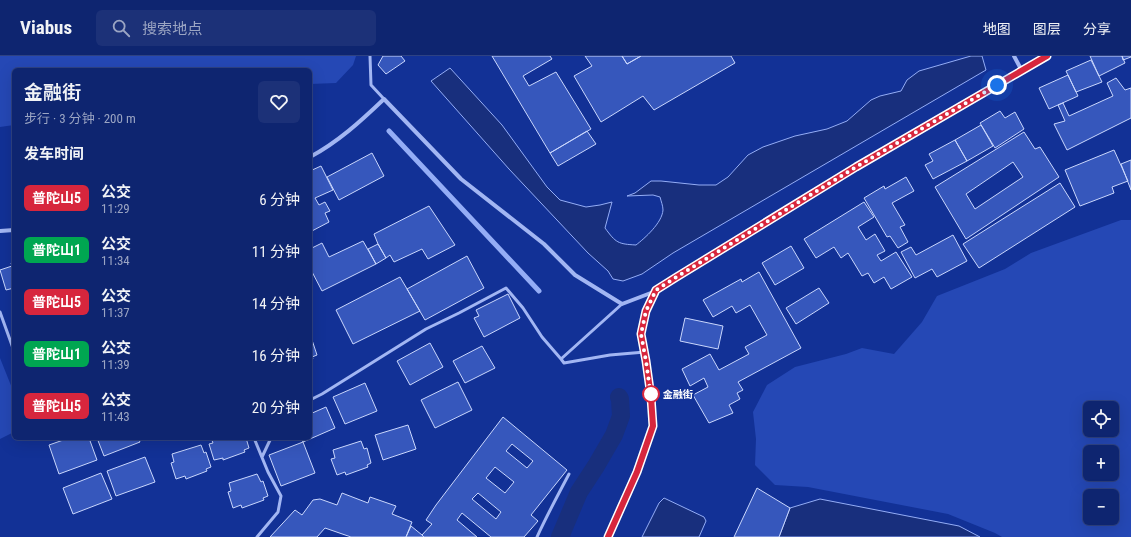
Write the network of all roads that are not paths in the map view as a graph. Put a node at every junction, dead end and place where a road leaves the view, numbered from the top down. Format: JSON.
{"nodes":[{"id":1,"x":370,"y":56,"type":"edge"},
{"id":2,"x":1014,"y":56,"type":"edge"},
{"id":3,"x":1047,"y":56,"type":"edge"},
{"id":4,"x":1022,"y":71,"type":"junction"},
{"id":5,"x":384,"y":99,"type":"junction"},
{"id":6,"x":312,"y":156,"type":"edge"},
{"id":7,"x":12,"y":230,"type":"edge"},
{"id":8,"x":0,"y":231,"type":"edge"},
{"id":9,"x":656,"y":290,"type":"junction"},
{"id":10,"x":622,"y":304,"type":"junction"},
{"id":11,"x":0,"y":312,"type":"edge"},
{"id":12,"x":12,"y":345,"type":"edge"},
{"id":13,"x":644,"y":352,"type":"junction"},
{"id":14,"x":561,"y":359,"type":"junction"},
{"id":15,"x":312,"y":399,"type":"edge"},
{"id":16,"x":255,"y":440,"type":"edge"},
{"id":17,"x":270,"y":440,"type":"edge"},
{"id":18,"x":262,"y":457,"type":"junction"},
{"id":19,"x":569,"y":474,"type":"dead end"},
{"id":20,"x":257,"y":537,"type":"edge"},
{"id":21,"x":537,"y":537,"type":"edge"},
{"id":22,"x":608,"y":537,"type":"edge"}],
"edges":[{"from":1,"to":5,"type":"lane"},
{"from":2,"to":4,"type":"street"},
{"from":3,"to":4,"type":"street"},
{"from":4,"to":9,"type":"street"},
{"from":5,"to":6,"type":"street"},
{"from":5,"to":10,"type":"street"},
{"from":7,"to":8,"type":"street"},
{"from":9,"to":10,"type":"street"},
{"from":9,"to":13,"type":"street"},
{"from":10,"to":14,"type":"lane"},
{"from":11,"to":12,"type":"lane"},
{"from":13,"to":14,"type":"lane"},
{"from":13,"to":22,"type":"street"},
{"from":14,"to":15,"type":"lane"},
{"from":16,"to":18,"type":"lane"},
{"from":17,"to":18,"type":"lane"},
{"from":18,"to":20,"type":"lane"},
{"from":19,"to":21,"type":"lane"}]}
